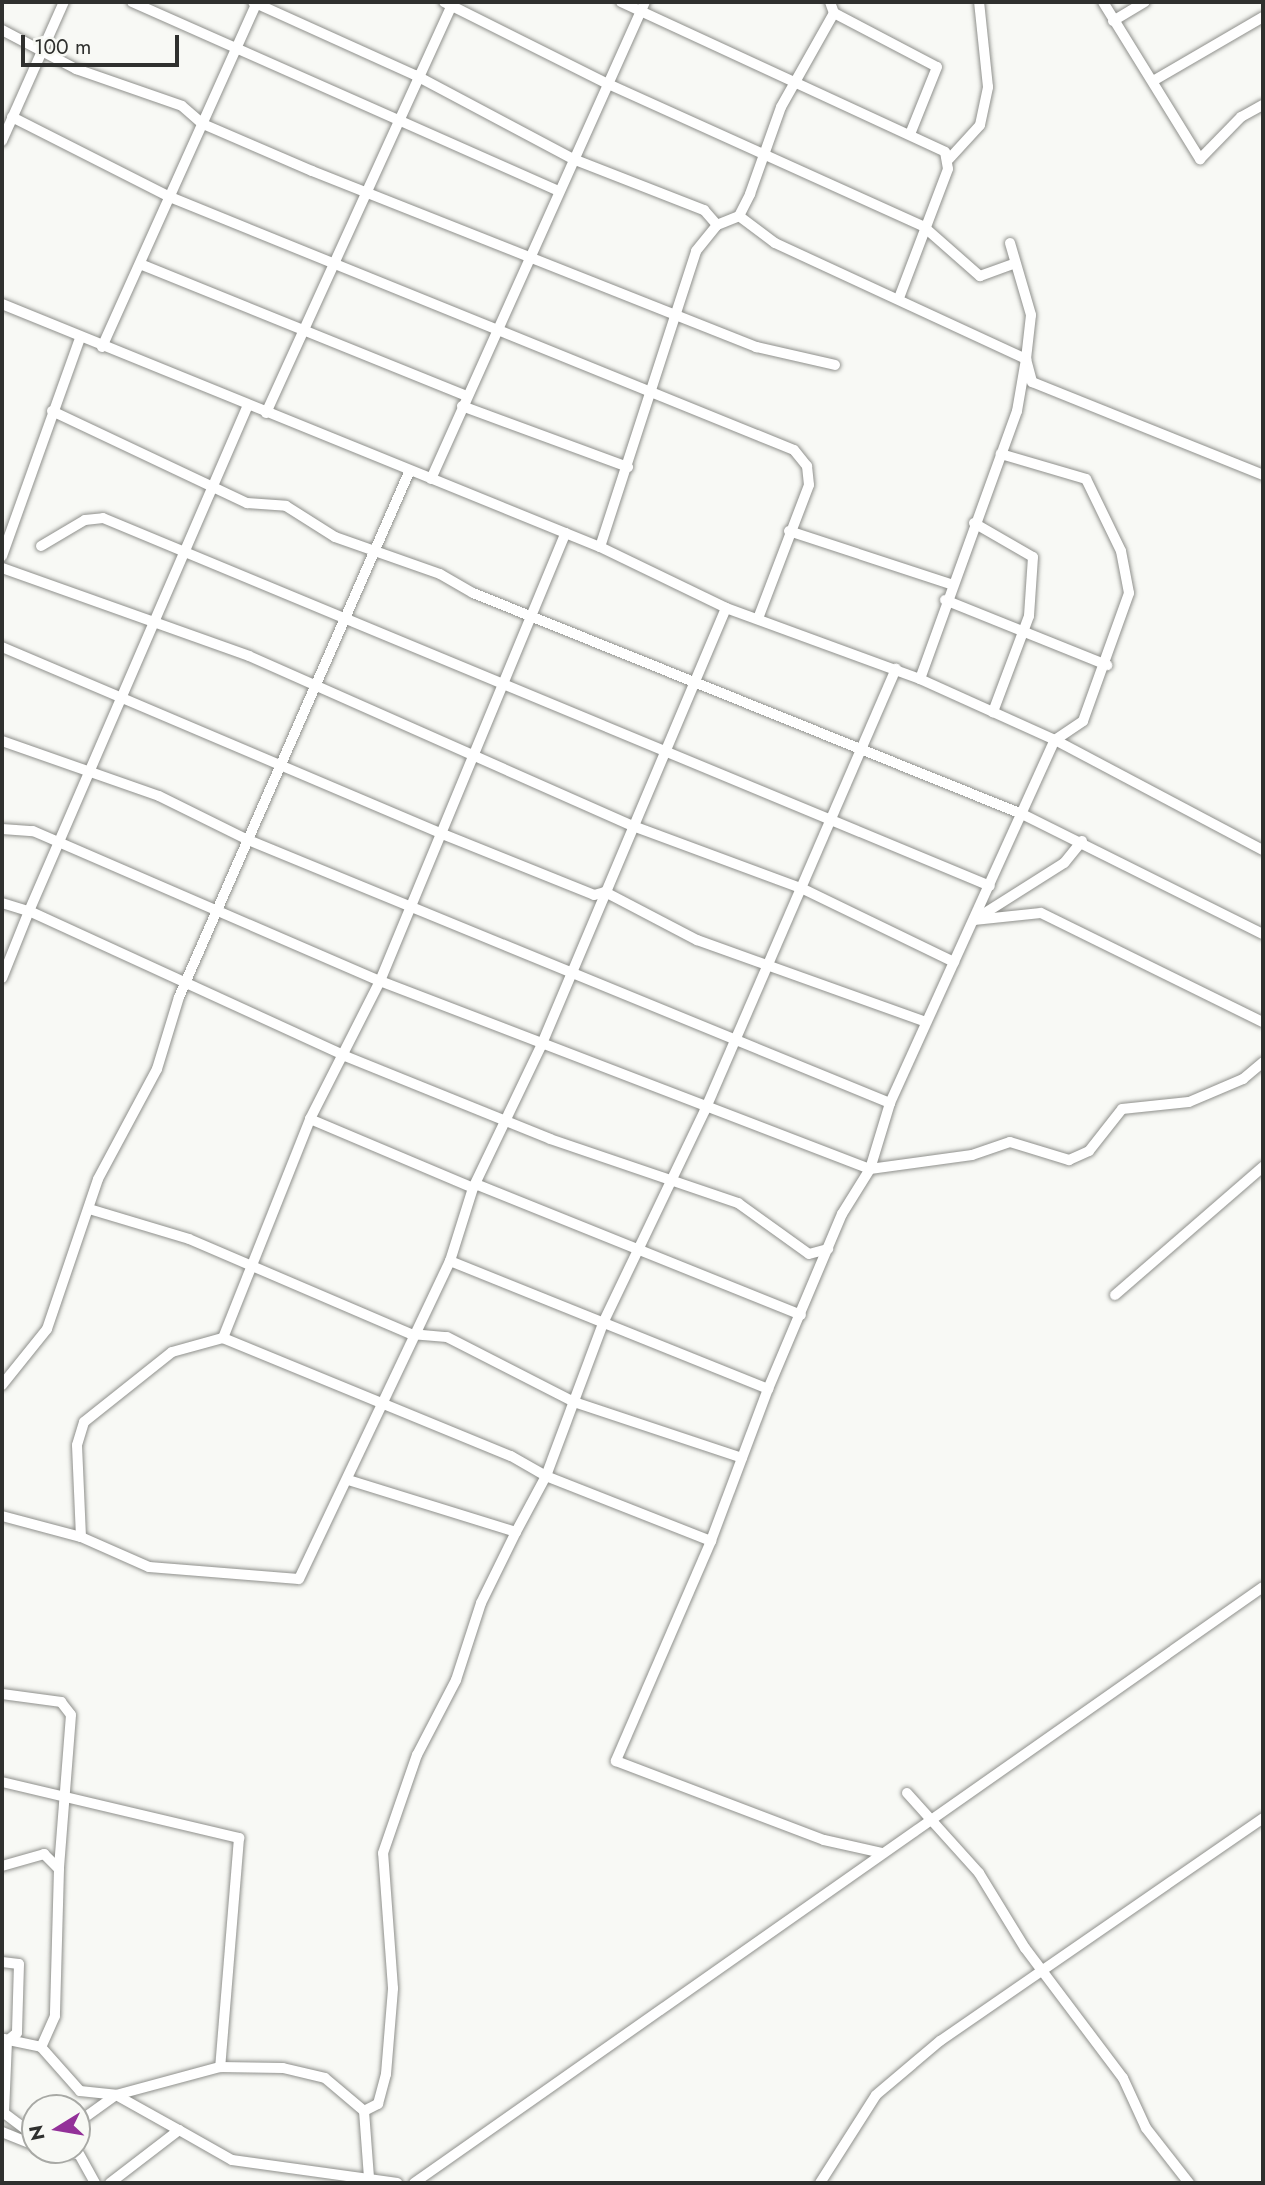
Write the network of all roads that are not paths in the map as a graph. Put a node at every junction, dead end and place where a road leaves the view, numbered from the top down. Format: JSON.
{"nodes":[{"id":1,"x":64,"y":2,"type":"edge"},
{"id":2,"x":132,"y":2,"type":"edge"},
{"id":3,"x":255,"y":2,"type":"edge"},
{"id":4,"x":621,"y":2,"type":"edge"},
{"id":5,"x":980,"y":2,"type":"edge"},
{"id":6,"x":1103,"y":2,"type":"edge"},
{"id":7,"x":1144,"y":2,"type":"edge"},
{"id":8,"x":449,"y":3,"type":"edge"},
{"id":9,"x":828,"y":5,"type":"edge"},
{"id":10,"x":644,"y":7,"type":"edge"},
{"id":11,"x":1263,"y":17,"type":"edge"},
{"id":12,"x":1113,"y":21,"type":"junction"},
{"id":13,"x":2,"y":30,"type":"edge"},
{"id":14,"x":236,"y":47,"type":"junction"},
{"id":15,"x":42,"y":48,"type":"junction"},
{"id":16,"x":415,"y":75,"type":"junction"},
{"id":17,"x":796,"y":78,"type":"junction"},
{"id":18,"x":1153,"y":80,"type":"junction"},
{"id":19,"x":606,"y":83,"type":"junction"},
{"id":20,"x":1263,"y":105,"type":"edge"},
{"id":21,"x":12,"y":117,"type":"junction"},
{"id":22,"x":396,"y":117,"type":"junction"},
{"id":23,"x":203,"y":124,"type":"junction"},
{"id":24,"x":910,"y":134,"type":"junction"},
{"id":25,"x":2,"y":141,"type":"edge"},
{"id":26,"x":764,"y":155,"type":"junction"},
{"id":27,"x":573,"y":159,"type":"junction"},
{"id":28,"x":949,"y":159,"type":"junction"},
{"id":29,"x":366,"y":191,"type":"junction"},
{"id":30,"x":558,"y":191,"type":"junction"},
{"id":31,"x":170,"y":197,"type":"junction"},
{"id":32,"x":738,"y":216,"type":"junction"},
{"id":33,"x":717,"y":225,"type":"junction"},
{"id":34,"x":923,"y":226,"type":"junction"},
{"id":35,"x":1010,"y":243,"type":"dead end"},
{"id":36,"x":527,"y":253,"type":"junction"},
{"id":37,"x":332,"y":262,"type":"junction"},
{"id":38,"x":1014,"y":263,"type":"junction"},
{"id":39,"x":141,"y":264,"type":"junction"},
{"id":40,"x":899,"y":298,"type":"junction"},
{"id":41,"x":2,"y":304,"type":"edge"},
{"id":42,"x":675,"y":313,"type":"junction"},
{"id":43,"x":495,"y":328,"type":"junction"},
{"id":44,"x":301,"y":333,"type":"junction"},
{"id":45,"x":80,"y":338,"type":"junction"},
{"id":46,"x":102,"y":347,"type":"junction"},
{"id":47,"x":1026,"y":359,"type":"junction"},
{"id":48,"x":835,"y":365,"type":"dead end"},
{"id":49,"x":653,"y":392,"type":"junction"},
{"id":50,"x":464,"y":401,"type":"junction"},
{"id":51,"x":247,"y":405,"type":"junction"},
{"id":52,"x":52,"y":411,"type":"junction"},
{"id":53,"x":267,"y":413,"type":"junction"},
{"id":54,"x":1001,"y":454,"type":"junction"},
{"id":55,"x":628,"y":467,"type":"junction"},
{"id":56,"x":410,"y":470,"type":"junction"},
{"id":57,"x":1263,"y":475,"type":"edge"},
{"id":58,"x":431,"y":479,"type":"junction"},
{"id":59,"x":214,"y":484,"type":"junction"},
{"id":60,"x":974,"y":523,"type":"junction"},
{"id":61,"x":789,"y":531,"type":"junction"},
{"id":62,"x":566,"y":533,"type":"junction"},
{"id":63,"x":41,"y":546,"type":"dead end"},
{"id":64,"x":600,"y":547,"type":"junction"},
{"id":65,"x":372,"y":549,"type":"junction"},
{"id":66,"x":185,"y":555,"type":"junction"},
{"id":67,"x":2,"y":556,"type":"edge"},
{"id":68,"x":2,"y":568,"type":"edge"},
{"id":69,"x":950,"y":584,"type":"junction"},
{"id":70,"x":945,"y":600,"type":"junction"},
{"id":71,"x":726,"y":608,"type":"junction"},
{"id":72,"x":533,"y":613,"type":"junction"},
{"id":73,"x":342,"y":616,"type":"junction"},
{"id":74,"x":759,"y":616,"type":"junction"},
{"id":75,"x":153,"y":626,"type":"junction"},
{"id":76,"x":1023,"y":635,"type":"junction"},
{"id":77,"x":2,"y":647,"type":"edge"},
{"id":78,"x":1107,"y":665,"type":"junction"},
{"id":79,"x":896,"y":669,"type":"junction"},
{"id":80,"x":696,"y":678,"type":"junction"},
{"id":81,"x":920,"y":678,"type":"junction"},
{"id":82,"x":503,"y":683,"type":"junction"},
{"id":83,"x":315,"y":689,"type":"junction"},
{"id":84,"x":121,"y":694,"type":"junction"},
{"id":85,"x":993,"y":712,"type":"junction"},
{"id":86,"x":1055,"y":740,"type":"junction"},
{"id":87,"x":2,"y":741,"type":"edge"},
{"id":88,"x":862,"y":746,"type":"junction"},
{"id":89,"x":663,"y":754,"type":"junction"},
{"id":90,"x":474,"y":759,"type":"junction"},
{"id":91,"x":282,"y":764,"type":"junction"},
{"id":92,"x":90,"y":769,"type":"junction"},
{"id":93,"x":1023,"y":814,"type":"junction"},
{"id":94,"x":830,"y":819,"type":"junction"},
{"id":95,"x":633,"y":826,"type":"junction"},
{"id":96,"x":2,"y":829,"type":"edge"},
{"id":97,"x":440,"y":833,"type":"junction"},
{"id":98,"x":248,"y":840,"type":"junction"},
{"id":99,"x":1082,"y":841,"type":"junction"},
{"id":100,"x":59,"y":842,"type":"junction"},
{"id":101,"x":1263,"y":850,"type":"edge"},
{"id":102,"x":990,"y":886,"type":"junction"},
{"id":103,"x":801,"y":888,"type":"junction"},
{"id":104,"x":605,"y":892,"type":"junction"},
{"id":105,"x":412,"y":903,"type":"junction"},
{"id":106,"x":2,"y":904,"type":"edge"},
{"id":107,"x":219,"y":908,"type":"junction"},
{"id":108,"x":29,"y":911,"type":"junction"},
{"id":109,"x":974,"y":920,"type":"junction"},
{"id":110,"x":1263,"y":934,"type":"edge"},
{"id":111,"x":954,"y":962,"type":"junction"},
{"id":112,"x":766,"y":965,"type":"junction"},
{"id":113,"x":571,"y":971,"type":"junction"},
{"id":114,"x":2,"y":977,"type":"edge"},
{"id":115,"x":380,"y":981,"type":"junction"},
{"id":116,"x":186,"y":982,"type":"junction"},
{"id":117,"x":926,"y":1022,"type":"junction"},
{"id":118,"x":1263,"y":1022,"type":"edge"},
{"id":119,"x":734,"y":1035,"type":"junction"},
{"id":120,"x":541,"y":1046,"type":"junction"},
{"id":121,"x":345,"y":1056,"type":"junction"},
{"id":122,"x":1263,"y":1062,"type":"edge"},
{"id":123,"x":890,"y":1103,"type":"junction"},
{"id":124,"x":705,"y":1110,"type":"junction"},
{"id":125,"x":509,"y":1118,"type":"junction"},
{"id":126,"x":310,"y":1119,"type":"junction"},
{"id":127,"x":870,"y":1169,"type":"junction"},
{"id":128,"x":1261,"y":1173,"type":"edge"},
{"id":129,"x":673,"y":1181,"type":"junction"},
{"id":130,"x":476,"y":1186,"type":"junction"},
{"id":131,"x":89,"y":1209,"type":"junction"},
{"id":132,"x":828,"y":1249,"type":"junction"},
{"id":133,"x":641,"y":1251,"type":"junction"},
{"id":134,"x":450,"y":1261,"type":"junction"},
{"id":135,"x":251,"y":1268,"type":"junction"},
{"id":136,"x":1115,"y":1295,"type":"dead end"},
{"id":137,"x":801,"y":1315,"type":"junction"},
{"id":138,"x":604,"y":1321,"type":"junction"},
{"id":139,"x":411,"y":1334,"type":"junction"},
{"id":140,"x":223,"y":1338,"type":"junction"},
{"id":141,"x":2,"y":1385,"type":"edge"},
{"id":142,"x":768,"y":1390,"type":"junction"},
{"id":143,"x":574,"y":1402,"type":"junction"},
{"id":144,"x":383,"y":1404,"type":"junction"},
{"id":145,"x":743,"y":1458,"type":"junction"},
{"id":146,"x":546,"y":1476,"type":"junction"},
{"id":147,"x":351,"y":1481,"type":"junction"},
{"id":148,"x":2,"y":1516,"type":"edge"},
{"id":149,"x":516,"y":1532,"type":"junction"},
{"id":150,"x":81,"y":1537,"type":"junction"},
{"id":151,"x":711,"y":1541,"type":"junction"},
{"id":152,"x":1263,"y":1587,"type":"edge"},
{"id":153,"x":2,"y":1695,"type":"edge"},
{"id":154,"x":2,"y":1782,"type":"edge"},
{"id":155,"x":906,"y":1793,"type":"dead end"},
{"id":156,"x":64,"y":1797,"type":"junction"},
{"id":157,"x":1263,"y":1818,"type":"edge"},
{"id":158,"x":931,"y":1820,"type":"junction"},
{"id":159,"x":882,"y":1853,"type":"junction"},
{"id":160,"x":2,"y":1866,"type":"edge"},
{"id":161,"x":59,"y":1869,"type":"junction"},
{"id":162,"x":2,"y":1963,"type":"edge"},
{"id":163,"x":1042,"y":1972,"type":"junction"},
{"id":164,"x":5,"y":2039,"type":"edge"},
{"id":165,"x":41,"y":2047,"type":"junction"},
{"id":166,"x":220,"y":2067,"type":"junction"},
{"id":167,"x":116,"y":2095,"type":"junction"},
{"id":168,"x":364,"y":2111,"type":"junction"},
{"id":169,"x":91,"y":2113,"type":"edge"},
{"id":170,"x":21,"y":2126,"type":"edge"},
{"id":171,"x":178,"y":2130,"type":"junction"},
{"id":172,"x":2,"y":2132,"type":"edge"},
{"id":173,"x":21,"y":2139,"type":"edge"},
{"id":174,"x":85,"y":2164,"type":"edge"},
{"id":175,"x":369,"y":2177,"type":"junction"},
{"id":176,"x":95,"y":2183,"type":"edge"},
{"id":177,"x":110,"y":2183,"type":"edge"},
{"id":178,"x":397,"y":2183,"type":"edge"},
{"id":179,"x":414,"y":2183,"type":"edge"},
{"id":180,"x":820,"y":2183,"type":"edge"},
{"id":181,"x":1189,"y":2183,"type":"edge"}],
"edges":[{"from":1,"to":15,"type":"street"},
{"from":2,"to":14,"type":"street"},
{"from":3,"to":14,"type":"street"},
{"from":3,"to":16,"type":"street"},
{"from":4,"to":10,"type":"street"},
{"from":5,"to":28,"type":"street"},
{"from":6,"to":12,"type":"street"},
{"from":7,"to":12,"type":"street"},
{"from":8,"to":16,"type":"street"},
{"from":8,"to":19,"type":"street"},
{"from":9,"to":17,"type":"street"},
{"from":9,"to":24,"type":"street"},
{"from":10,"to":17,"type":"street"},
{"from":10,"to":19,"type":"street"},
{"from":11,"to":18,"type":"street"},
{"from":12,"to":18,"type":"street"},
{"from":13,"to":15,"type":"street"},
{"from":14,"to":22,"type":"street"},
{"from":14,"to":23,"type":"street"},
{"from":15,"to":21,"type":"street"},
{"from":15,"to":23,"type":"street"},
{"from":16,"to":22,"type":"street"},
{"from":16,"to":27,"type":"street"},
{"from":17,"to":24,"type":"street"},
{"from":17,"to":26,"type":"street"},
{"from":18,"to":20,"type":"street"},
{"from":19,"to":26,"type":"street"},
{"from":19,"to":27,"type":"street"},
{"from":21,"to":25,"type":"street"},
{"from":21,"to":31,"type":"street"},
{"from":22,"to":29,"type":"street"},
{"from":22,"to":30,"type":"street"},
{"from":23,"to":29,"type":"street"},
{"from":23,"to":31,"type":"street"},
{"from":24,"to":28,"type":"street"},
{"from":26,"to":32,"type":"street"},
{"from":26,"to":34,"type":"street"},
{"from":27,"to":30,"type":"street"},
{"from":27,"to":33,"type":"street"},
{"from":28,"to":34,"type":"street"},
{"from":29,"to":36,"type":"street"},
{"from":29,"to":37,"type":"street"},
{"from":30,"to":36,"type":"street"},
{"from":31,"to":37,"type":"street"},
{"from":31,"to":39,"type":"street"},
{"from":32,"to":33,"type":"street"},
{"from":32,"to":40,"type":"street"},
{"from":33,"to":42,"type":"street"},
{"from":34,"to":38,"type":"street"},
{"from":34,"to":40,"type":"street"},
{"from":35,"to":38,"type":"street"},
{"from":36,"to":42,"type":"street"},
{"from":36,"to":43,"type":"street"},
{"from":37,"to":43,"type":"street"},
{"from":37,"to":44,"type":"street"},
{"from":38,"to":47,"type":"street"},
{"from":39,"to":44,"type":"street"},
{"from":39,"to":46,"type":"street"},
{"from":40,"to":47,"type":"street"},
{"from":41,"to":45,"type":"street"},
{"from":42,"to":48,"type":"street"},
{"from":42,"to":49,"type":"street"},
{"from":43,"to":49,"type":"street"},
{"from":43,"to":50,"type":"street"},
{"from":44,"to":50,"type":"street"},
{"from":44,"to":53,"type":"street"},
{"from":45,"to":46,"type":"street"},
{"from":45,"to":52,"type":"street"},
{"from":46,"to":51,"type":"street"},
{"from":47,"to":54,"type":"street"},
{"from":47,"to":57,"type":"street"},
{"from":49,"to":55,"type":"street"},
{"from":49,"to":61,"type":"street"},
{"from":50,"to":55,"type":"street"},
{"from":50,"to":58,"type":"street"},
{"from":51,"to":53,"type":"street"},
{"from":51,"to":59,"type":"street"},
{"from":52,"to":59,"type":"street"},
{"from":52,"to":67,"type":"street"},
{"from":53,"to":56,"type":"street"},
{"from":54,"to":60,"type":"street"},
{"from":54,"to":78,"type":"street"},
{"from":55,"to":64,"type":"street"},
{"from":56,"to":58,"type":"street"},
{"from":56,"to":65,"type":"street"},
{"from":58,"to":62,"type":"street"},
{"from":59,"to":65,"type":"street"},
{"from":59,"to":66,"type":"street"},
{"from":60,"to":69,"type":"street"},
{"from":60,"to":76,"type":"street"},
{"from":61,"to":69,"type":"street"},
{"from":61,"to":74,"type":"street"},
{"from":62,"to":64,"type":"street"},
{"from":62,"to":72,"type":"street"},
{"from":63,"to":66,"type":"street"},
{"from":64,"to":71,"type":"street"},
{"from":65,"to":72,"type":"street"},
{"from":65,"to":73,"type":"street"},
{"from":66,"to":73,"type":"street"},
{"from":66,"to":75,"type":"street"},
{"from":68,"to":75,"type":"street"},
{"from":69,"to":70,"type":"street"},
{"from":70,"to":76,"type":"street"},
{"from":70,"to":81,"type":"street"},
{"from":71,"to":74,"type":"street"},
{"from":71,"to":80,"type":"street"},
{"from":72,"to":80,"type":"street"},
{"from":72,"to":82,"type":"street"},
{"from":73,"to":82,"type":"street"},
{"from":73,"to":83,"type":"street"},
{"from":74,"to":79,"type":"street"},
{"from":75,"to":83,"type":"street"},
{"from":75,"to":84,"type":"street"},
{"from":76,"to":78,"type":"street"},
{"from":76,"to":85,"type":"street"},
{"from":77,"to":84,"type":"street"},
{"from":78,"to":86,"type":"street"},
{"from":79,"to":81,"type":"street"},
{"from":79,"to":88,"type":"street"},
{"from":80,"to":88,"type":"street"},
{"from":80,"to":89,"type":"street"},
{"from":81,"to":85,"type":"street"},
{"from":82,"to":89,"type":"street"},
{"from":82,"to":90,"type":"street"},
{"from":83,"to":90,"type":"street"},
{"from":83,"to":91,"type":"street"},
{"from":84,"to":91,"type":"street"},
{"from":84,"to":92,"type":"street"},
{"from":85,"to":86,"type":"street"},
{"from":86,"to":93,"type":"street"},
{"from":86,"to":101,"type":"street"},
{"from":87,"to":92,"type":"street"},
{"from":88,"to":93,"type":"street"},
{"from":88,"to":94,"type":"street"},
{"from":89,"to":94,"type":"street"},
{"from":89,"to":95,"type":"street"},
{"from":90,"to":95,"type":"street"},
{"from":90,"to":97,"type":"street"},
{"from":91,"to":97,"type":"street"},
{"from":91,"to":98,"type":"street"},
{"from":92,"to":98,"type":"street"},
{"from":92,"to":100,"type":"street"},
{"from":93,"to":99,"type":"street"},
{"from":93,"to":102,"type":"street"},
{"from":94,"to":102,"type":"street"},
{"from":94,"to":103,"type":"street"},
{"from":95,"to":103,"type":"street"},
{"from":95,"to":104,"type":"street"},
{"from":96,"to":100,"type":"street"},
{"from":97,"to":104,"type":"street"},
{"from":97,"to":105,"type":"street"},
{"from":98,"to":105,"type":"street"},
{"from":98,"to":107,"type":"street"},
{"from":99,"to":109,"type":"street"},
{"from":99,"to":110,"type":"street"},
{"from":100,"to":107,"type":"street"},
{"from":100,"to":108,"type":"street"},
{"from":102,"to":109,"type":"street"},
{"from":103,"to":111,"type":"street"},
{"from":103,"to":112,"type":"street"},
{"from":104,"to":112,"type":"street"},
{"from":104,"to":113,"type":"street"},
{"from":105,"to":113,"type":"street"},
{"from":105,"to":115,"type":"street"},
{"from":106,"to":108,"type":"street"},
{"from":107,"to":115,"type":"street"},
{"from":107,"to":116,"type":"street"},
{"from":108,"to":114,"type":"street"},
{"from":108,"to":116,"type":"street"},
{"from":109,"to":111,"type":"street"},
{"from":109,"to":118,"type":"street"},
{"from":111,"to":117,"type":"street"},
{"from":112,"to":117,"type":"street"},
{"from":112,"to":119,"type":"street"},
{"from":113,"to":119,"type":"street"},
{"from":113,"to":120,"type":"street"},
{"from":115,"to":120,"type":"street"},
{"from":115,"to":121,"type":"street"},
{"from":116,"to":121,"type":"street"},
{"from":116,"to":131,"type":"street"},
{"from":117,"to":123,"type":"street"},
{"from":119,"to":123,"type":"street"},
{"from":119,"to":124,"type":"street"},
{"from":120,"to":124,"type":"street"},
{"from":120,"to":125,"type":"street"},
{"from":121,"to":125,"type":"street"},
{"from":121,"to":126,"type":"street"},
{"from":122,"to":127,"type":"street"},
{"from":123,"to":127,"type":"street"},
{"from":124,"to":127,"type":"street"},
{"from":124,"to":129,"type":"street"},
{"from":125,"to":129,"type":"street"},
{"from":125,"to":130,"type":"street"},
{"from":126,"to":130,"type":"street"},
{"from":126,"to":135,"type":"street"},
{"from":127,"to":132,"type":"street"},
{"from":128,"to":136,"type":"street"},
{"from":129,"to":132,"type":"street"},
{"from":129,"to":133,"type":"street"},
{"from":130,"to":133,"type":"street"},
{"from":130,"to":134,"type":"street"},
{"from":131,"to":135,"type":"street"},
{"from":131,"to":141,"type":"street"},
{"from":132,"to":137,"type":"street"},
{"from":133,"to":137,"type":"street"},
{"from":133,"to":138,"type":"street"},
{"from":134,"to":138,"type":"street"},
{"from":134,"to":139,"type":"street"},
{"from":135,"to":139,"type":"street"},
{"from":135,"to":140,"type":"street"},
{"from":137,"to":142,"type":"street"},
{"from":138,"to":142,"type":"street"},
{"from":138,"to":143,"type":"street"},
{"from":139,"to":143,"type":"street"},
{"from":139,"to":144,"type":"street"},
{"from":140,"to":144,"type":"street"},
{"from":140,"to":150,"type":"street"},
{"from":142,"to":145,"type":"street"},
{"from":143,"to":145,"type":"street"},
{"from":143,"to":146,"type":"street"},
{"from":144,"to":146,"type":"street"},
{"from":144,"to":147,"type":"street"},
{"from":145,"to":151,"type":"street"},
{"from":146,"to":149,"type":"street"},
{"from":146,"to":151,"type":"street"},
{"from":147,"to":149,"type":"street"},
{"from":147,"to":150,"type":"street"},
{"from":148,"to":150,"type":"street"},
{"from":149,"to":168,"type":"street"},
{"from":151,"to":159,"type":"street"},
{"from":152,"to":158,"type":"street"},
{"from":153,"to":156,"type":"street"},
{"from":154,"to":156,"type":"street"},
{"from":155,"to":158,"type":"street"},
{"from":156,"to":161,"type":"street"},
{"from":156,"to":166,"type":"street"},
{"from":157,"to":163,"type":"street"},
{"from":158,"to":159,"type":"street"},
{"from":158,"to":163,"type":"street"},
{"from":159,"to":179,"type":"street"},
{"from":160,"to":161,"type":"street"},
{"from":161,"to":165,"type":"street"},
{"from":162,"to":164,"type":"street"},
{"from":163,"to":180,"type":"street"},
{"from":163,"to":181,"type":"street"},
{"from":164,"to":165,"type":"street"},
{"from":164,"to":170,"type":"street"},
{"from":165,"to":167,"type":"street"},
{"from":166,"to":167,"type":"street"},
{"from":166,"to":168,"type":"street"},
{"from":167,"to":169,"type":"street"},
{"from":167,"to":171,"type":"street"},
{"from":168,"to":175,"type":"street"},
{"from":171,"to":175,"type":"street"},
{"from":171,"to":177,"type":"street"},
{"from":172,"to":173,"type":"street"},
{"from":174,"to":176,"type":"street"},
{"from":175,"to":178,"type":"street"}]}
